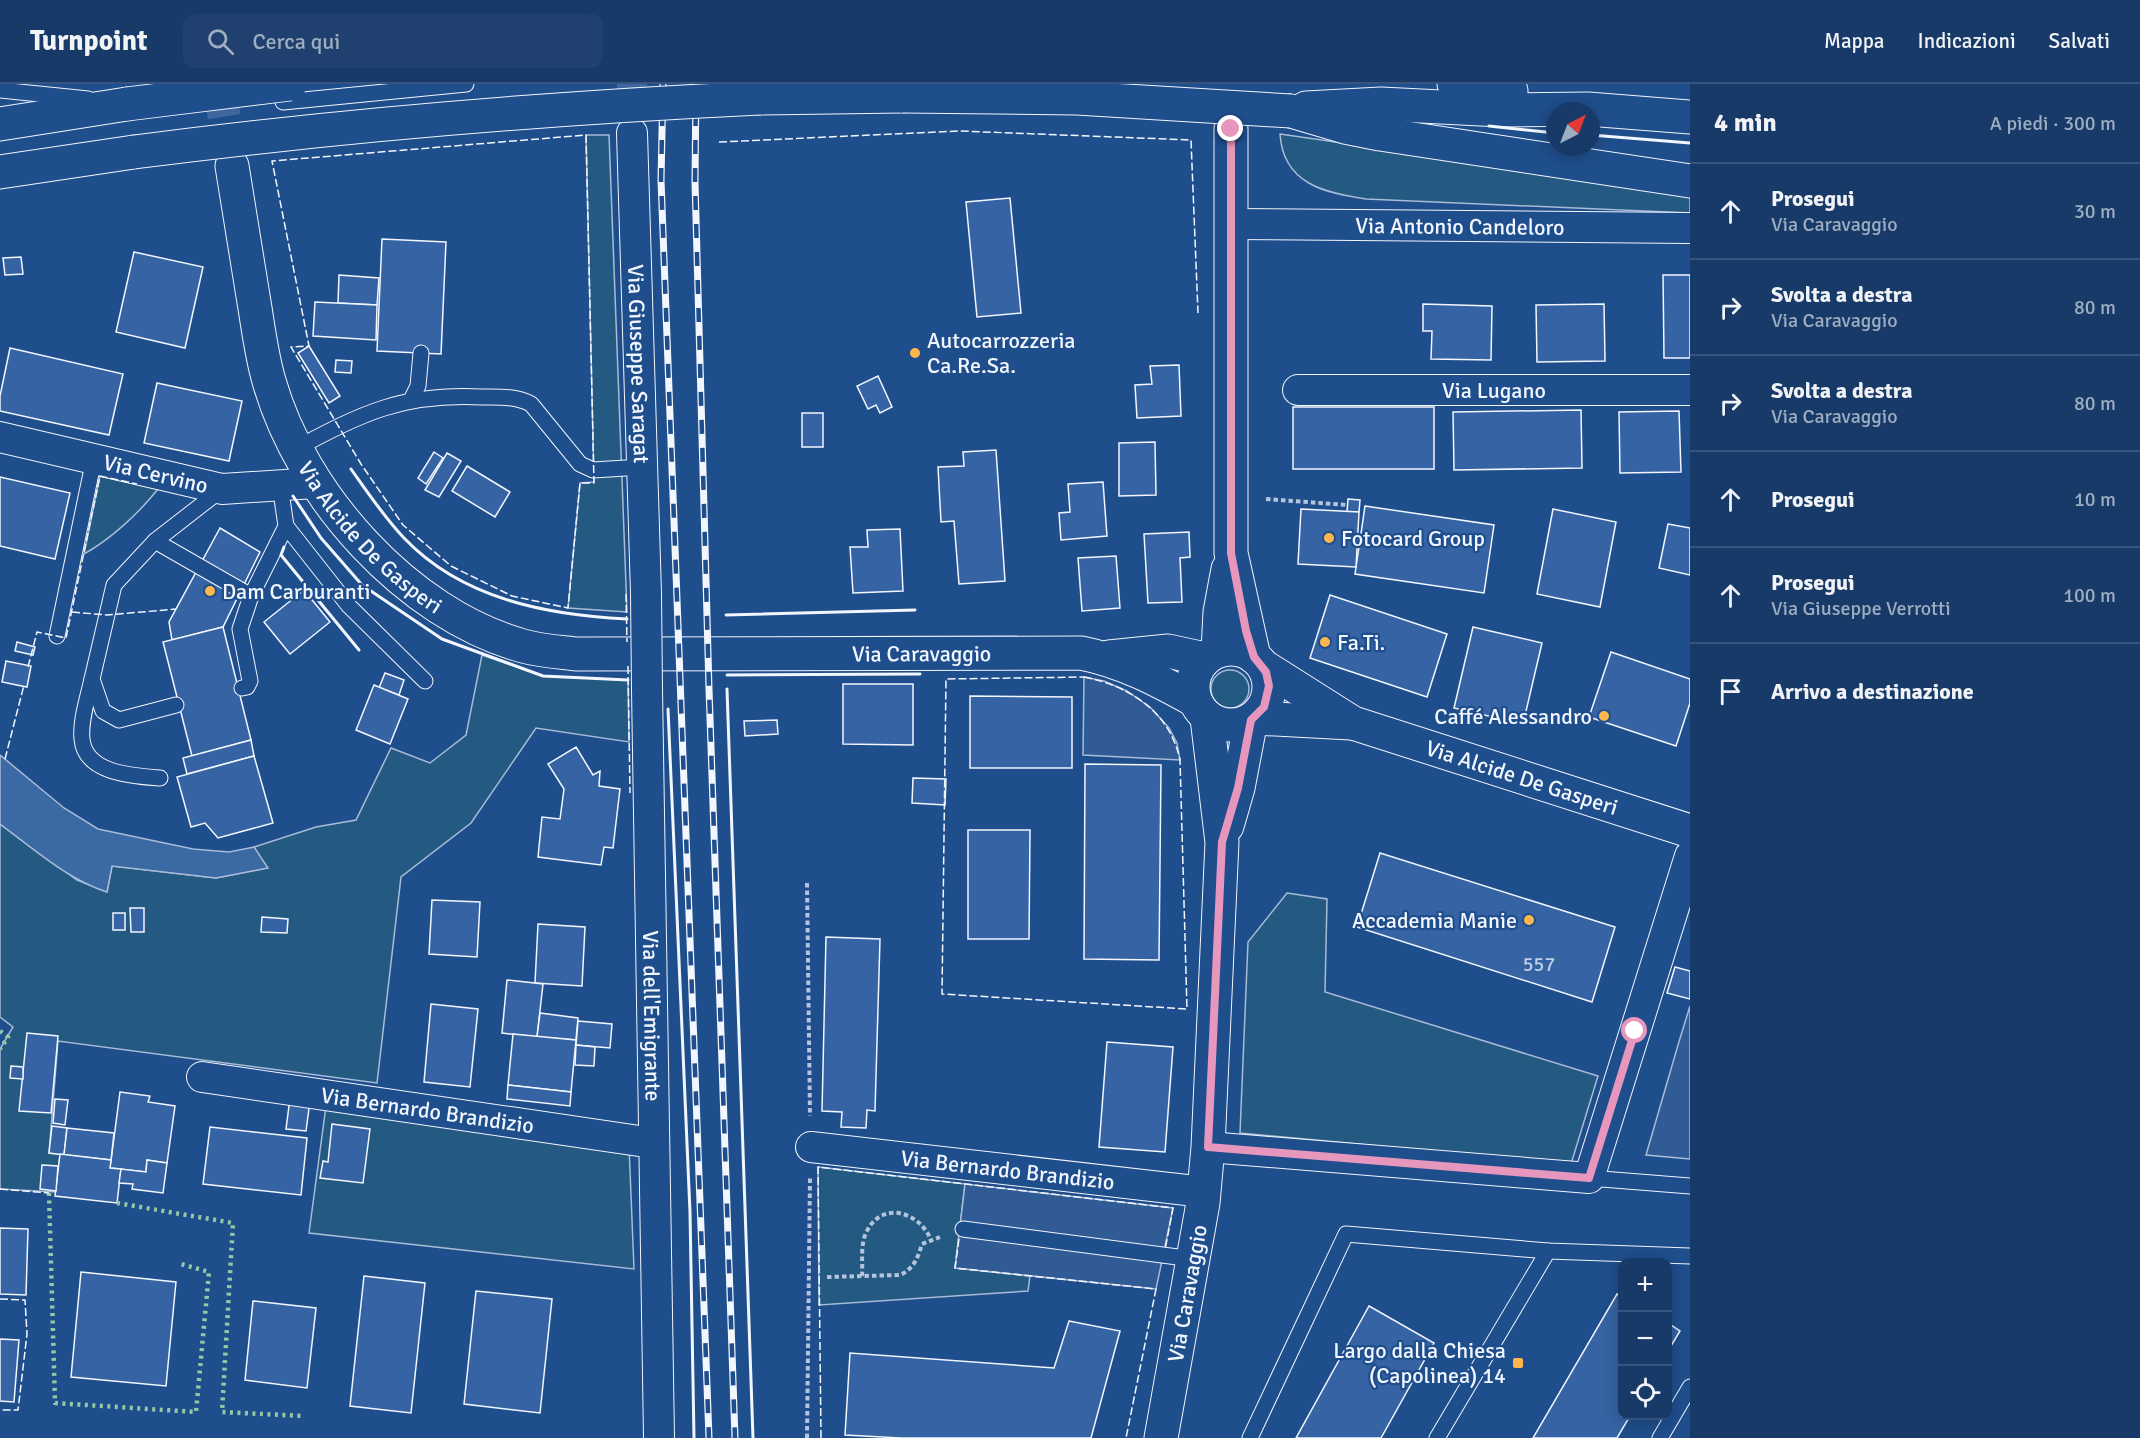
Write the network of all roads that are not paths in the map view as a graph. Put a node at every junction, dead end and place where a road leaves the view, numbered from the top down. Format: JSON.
{"nodes":[{"id":1,"x":466,"y":84,"type":"edge"},
{"id":2,"x":1454,"y":84,"type":"edge"},
{"id":3,"x":0,"y":90,"type":"edge"},
{"id":4,"x":287,"y":93,"type":"edge"},
{"id":5,"x":1557,"y":102,"type":"edge"},
{"id":6,"x":126,"y":105,"type":"junction"},
{"id":7,"x":1546,"y":109,"type":"edge"},
{"id":8,"x":1600,"y":110,"type":"edge"},
{"id":9,"x":1291,"y":111,"type":"junction"},
{"id":10,"x":1690,"y":117,"type":"edge"},
{"id":11,"x":0,"y":124,"type":"edge"},
{"id":12,"x":1231,"y":129,"type":"tunnel mouth"},
{"id":13,"x":632,"y":133,"type":"tunnel mouth"},
{"id":14,"x":232,"y":166,"type":"tunnel mouth"},
{"id":15,"x":0,"y":172,"type":"edge"},
{"id":16,"x":1690,"y":181,"type":"edge"},
{"id":17,"x":1230,"y":224,"type":"junction"},
{"id":18,"x":1690,"y":228,"type":"edge"},
{"id":19,"x":421,"y":352,"type":"dead end"},
{"id":20,"x":1298,"y":390,"type":"dead end"},
{"id":21,"x":1690,"y":390,"type":"edge"},
{"id":22,"x":411,"y":400,"type":"junction"},
{"id":23,"x":0,"y":437,"type":"edge"},
{"id":24,"x":295,"y":449,"type":"junction"},
{"id":25,"x":94,"y":459,"type":"junction"},
{"id":26,"x":642,"y":467,"type":"junction"},
{"id":27,"x":315,"y":483,"type":"junction"},
{"id":28,"x":280,"y":485,"type":"junction"},
{"id":29,"x":222,"y":489,"type":"junction"},
{"id":30,"x":286,"y":526,"type":"junction"},
{"id":31,"x":155,"y":541,"type":"junction"},
{"id":32,"x":1231,"y":553,"type":"junction"},
{"id":33,"x":646,"y":594,"type":"joint"},
{"id":34,"x":251,"y":596,"type":"junction"},
{"id":35,"x":57,"y":636,"type":"dead end"},
{"id":36,"x":738,"y":653,"type":"joint"},
{"id":37,"x":1212,"y":655,"type":"junction"},
{"id":38,"x":1104,"y":658,"type":"junction"},
{"id":39,"x":1258,"y":661,"type":"junction"},
{"id":40,"x":92,"y":679,"type":"junction"},
{"id":41,"x":425,"y":681,"type":"dead end"},
{"id":42,"x":242,"y":688,"type":"dead end"},
{"id":43,"x":176,"y":705,"type":"dead end"},
{"id":44,"x":1201,"y":709,"type":"junction"},
{"id":45,"x":1252,"y":719,"type":"junction"},
{"id":46,"x":1353,"y":723,"type":"junction"},
{"id":47,"x":160,"y":778,"type":"dead end"},
{"id":48,"x":1690,"y":831,"type":"edge"},
{"id":49,"x":1222,"y":842,"type":"junction"},
{"id":50,"x":1690,"y":856,"type":"edge"},
{"id":51,"x":202,"y":1077,"type":"dead end"},
{"id":52,"x":653,"y":1143,"type":"junction"},
{"id":53,"x":1208,"y":1147,"type":"junction"},
{"id":54,"x":811,"y":1148,"type":"road end"},
{"id":55,"x":1589,"y":1178,"type":"junction"},
{"id":56,"x":1690,"y":1186,"type":"edge"},
{"id":57,"x":1204,"y":1192,"type":"junction"},
{"id":58,"x":963,"y":1229,"type":"road end"},
{"id":59,"x":1548,"y":1251,"type":"junction"},
{"id":60,"x":1690,"y":1256,"type":"edge"},
{"id":61,"x":1193,"y":1259,"type":"junction"},
{"id":62,"x":1690,"y":1387,"type":"edge"},
{"id":63,"x":659,"y":1438,"type":"edge"},
{"id":64,"x":1161,"y":1438,"type":"edge"},
{"id":65,"x":1250,"y":1438,"type":"edge"},
{"id":66,"x":1437,"y":1438,"type":"edge"},
{"id":67,"x":1660,"y":1438,"type":"edge"}],
"edges":[{"from":1,"to":4,"type":"lane"},
{"from":2,"to":5,"type":"main road"},
{"from":3,"to":6,"type":"lane"},
{"from":4,"to":6,"type":"main road","bridge":true},
{"from":6,"to":11,"type":"main road"},
{"from":7,"to":9,"type":"main road"},
{"from":8,"to":10,"type":"main road"},
{"from":9,"to":15,"type":"main road","bridge":true},
{"from":9,"to":16,"type":"main road"},
{"from":12,"to":17,"type":"main road"},
{"from":13,"to":26,"type":"street","name":"Via Giuseppe Saragat"},
{"from":14,"to":24,"type":"main road","name":"Via Alcide De Gasperi"},
{"from":17,"to":18,"type":"street","name":"Via Antonio Candeloro"},
{"from":17,"to":32,"type":"main road"},
{"from":19,"to":22,"type":"lane"},
{"from":20,"to":21,"type":"street","name":"Via Lugano"},
{"from":22,"to":24,"type":"lane"},
{"from":22,"to":26,"type":"lane"},
{"from":23,"to":25,"type":"street","name":"Via Cervino"},
{"from":24,"to":27,"type":"main road","name":"Via Alcide De Gasperi"},
{"from":25,"to":29,"type":"street","name":"Via Cervino"},
{"from":25,"to":35,"type":"lane"},
{"from":26,"to":33,"type":"street","name":"Via Giuseppe Saragat"},
{"from":27,"to":28,"type":"street","name":"Via Cervino"},
{"from":27,"to":36,"type":"main road","name":"Via Alcide De Gasperi"},
{"from":28,"to":29,"type":"street","name":"Via Cervino"},
{"from":28,"to":30,"type":"lane"},
{"from":29,"to":31,"type":"lane"},
{"from":30,"to":34,"type":"lane"},
{"from":30,"to":41,"type":"lane"},
{"from":31,"to":34,"type":"lane"},
{"from":31,"to":40,"type":"lane"},
{"from":32,"to":37,"type":"main road"},
{"from":32,"to":39,"type":"main road"},
{"from":33,"to":52,"type":"street","name":"Via dell'Emigrante","bridge":true},
{"from":34,"to":42,"type":"lane"},
{"from":36,"to":38,"type":"main road","name":"Via Caravaggio"},
{"from":37,"to":38,"type":"main road","name":"Via Caravaggio"},
{"from":37,"to":39,"type":"main road"},
{"from":37,"to":44,"type":"main road"},
{"from":38,"to":44,"type":"main road","name":"Via Caravaggio"},
{"from":39,"to":45,"type":"main road"},
{"from":39,"to":46,"type":"main road","name":"Via Alcide De Gasperi"},
{"from":40,"to":43,"type":"lane"},
{"from":40,"to":47,"type":"lane"},
{"from":44,"to":45,"type":"main road"},
{"from":44,"to":49,"type":"main road","name":"Via Caravaggio"},
{"from":45,"to":46,"type":"main road","name":"Via Alcide De Gasperi"},
{"from":45,"to":49,"type":"main road","name":"Via Caravaggio"},
{"from":46,"to":48,"type":"main road","name":"Via Alcide De Gasperi"},
{"from":49,"to":53,"type":"main road","name":"Via Caravaggio"},
{"from":50,"to":55,"type":"street"},
{"from":51,"to":52,"type":"street","name":"Via Bernardo Brandizio"},
{"from":52,"to":63,"type":"street","name":"Via dell'Emigrante"},
{"from":53,"to":55,"type":"street"},
{"from":53,"to":57,"type":"main road","name":"Via Caravaggio"},
{"from":54,"to":57,"type":"street","name":"Via Bernardo Brandizio"},
{"from":55,"to":56,"type":"lane"},
{"from":57,"to":61,"type":"main road","name":"Via Caravaggio"},
{"from":58,"to":61,"type":"lane"},
{"from":59,"to":60,"type":"lane"},
{"from":59,"to":65,"type":"lane"},
{"from":59,"to":66,"type":"lane"},
{"from":61,"to":64,"type":"main road","name":"Via Caravaggio"},
{"from":62,"to":67,"type":"lane"}]}
